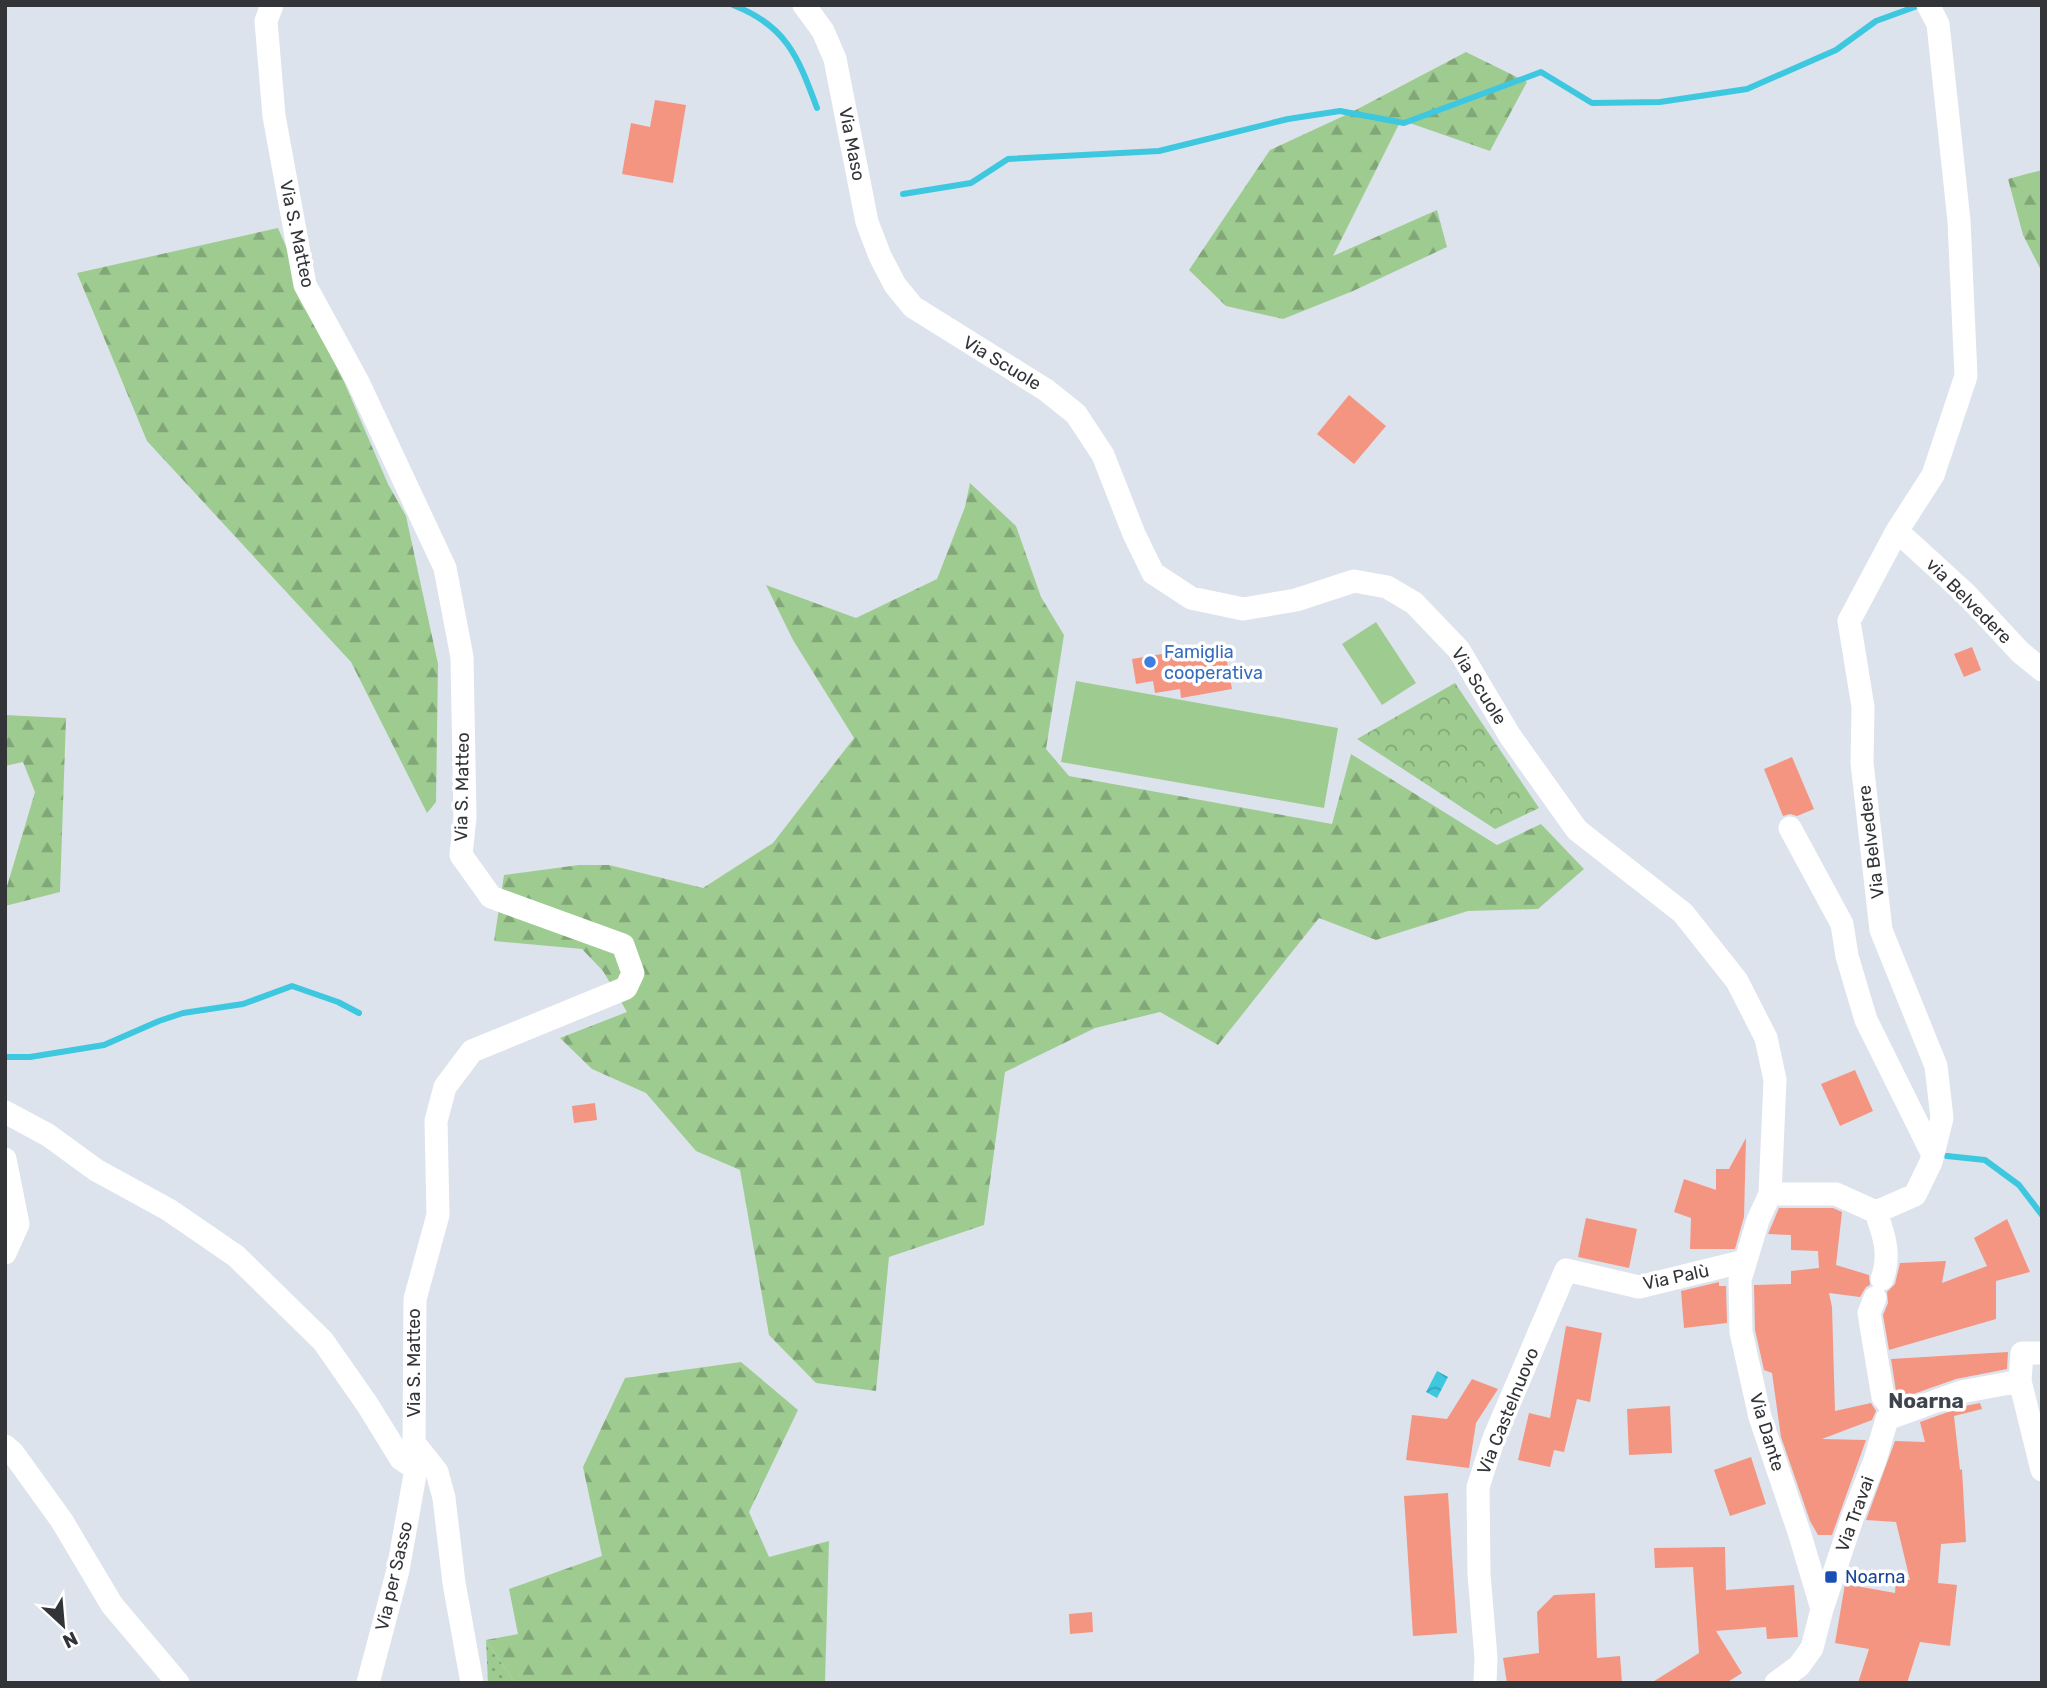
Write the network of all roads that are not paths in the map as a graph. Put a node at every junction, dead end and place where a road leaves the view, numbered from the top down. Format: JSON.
{"nodes":[{"id":1,"x":272,"y":5,"type":"edge"},
{"id":2,"x":804,"y":5,"type":"edge"},
{"id":3,"x":1933,"y":15,"type":"edge"},
{"id":4,"x":895,"y":285,"type":"joint"},
{"id":5,"x":1897,"y":531,"type":"junction"},
{"id":6,"x":2042,"y":670,"type":"edge"},
{"id":7,"x":1790,"y":828,"type":"dead end"},
{"id":8,"x":5,"y":1112,"type":"edge"},
{"id":9,"x":1933,"y":1154,"type":"junction"},
{"id":10,"x":5,"y":1159,"type":"edge"},
{"id":11,"x":1770,"y":1194,"type":"junction"},
{"id":12,"x":1876,"y":1212,"type":"junction"},
{"id":13,"x":5,"y":1253,"type":"edge"},
{"id":14,"x":1745,"y":1261,"type":"junction"},
{"id":15,"x":1566,"y":1270,"type":"joint"},
{"id":16,"x":2042,"y":1353,"type":"edge"},
{"id":17,"x":2020,"y":1381,"type":"junction"},
{"id":18,"x":1893,"y":1417,"type":"junction"},
{"id":19,"x":414,"y":1443,"type":"junction"},
{"id":20,"x":5,"y":1446,"type":"edge"},
{"id":21,"x":416,"y":1469,"type":"junction"},
{"id":22,"x":2042,"y":1470,"type":"edge"},
{"id":23,"x":1822,"y":1609,"type":"junction"},
{"id":24,"x":1801,"y":1674,"type":"edge"},
{"id":25,"x":178,"y":1683,"type":"edge"},
{"id":26,"x":368,"y":1683,"type":"edge"},
{"id":27,"x":472,"y":1683,"type":"edge"},
{"id":28,"x":1485,"y":1683,"type":"edge"},
{"id":29,"x":1776,"y":1683,"type":"edge"}],
"edges":[{"from":1,"to":19,"type":"street","name":"Via S. Matteo"},
{"from":2,"to":4,"type":"street","name":"Via Maso"},
{"from":3,"to":5,"type":"street","name":"Via Belvedere"},
{"from":4,"to":11,"type":"street","name":"Via Scuole"},
{"from":5,"to":6,"type":"street","name":"via Belvedere"},
{"from":5,"to":9,"type":"street","name":"Via Belvedere"},
{"from":7,"to":9,"type":"street"},
{"from":8,"to":21,"type":"street"},
{"from":9,"to":12,"type":"street","name":"Via Belvedere"},
{"from":10,"to":13,"type":"street"},
{"from":11,"to":12,"type":"street"},
{"from":11,"to":14,"type":"street","name":"Via Dante"},
{"from":12,"to":18,"type":"street"},
{"from":14,"to":15,"type":"street","name":"Via Palù"},
{"from":14,"to":23,"type":"street","name":"Via Dante"},
{"from":15,"to":28,"type":"street","name":"Via Castelnuovo"},
{"from":16,"to":17,"type":"street"},
{"from":17,"to":18,"type":"street"},
{"from":17,"to":22,"type":"street"},
{"from":18,"to":23,"type":"street","name":"Via Travai"},
{"from":19,"to":21,"type":"street","name":"Via S. Matteo"},
{"from":19,"to":27,"type":"street"},
{"from":20,"to":25,"type":"street"},
{"from":21,"to":26,"type":"street","name":"Via per Sasso"},
{"from":23,"to":24,"type":"street"},
{"from":24,"to":29,"type":"street"}]}
